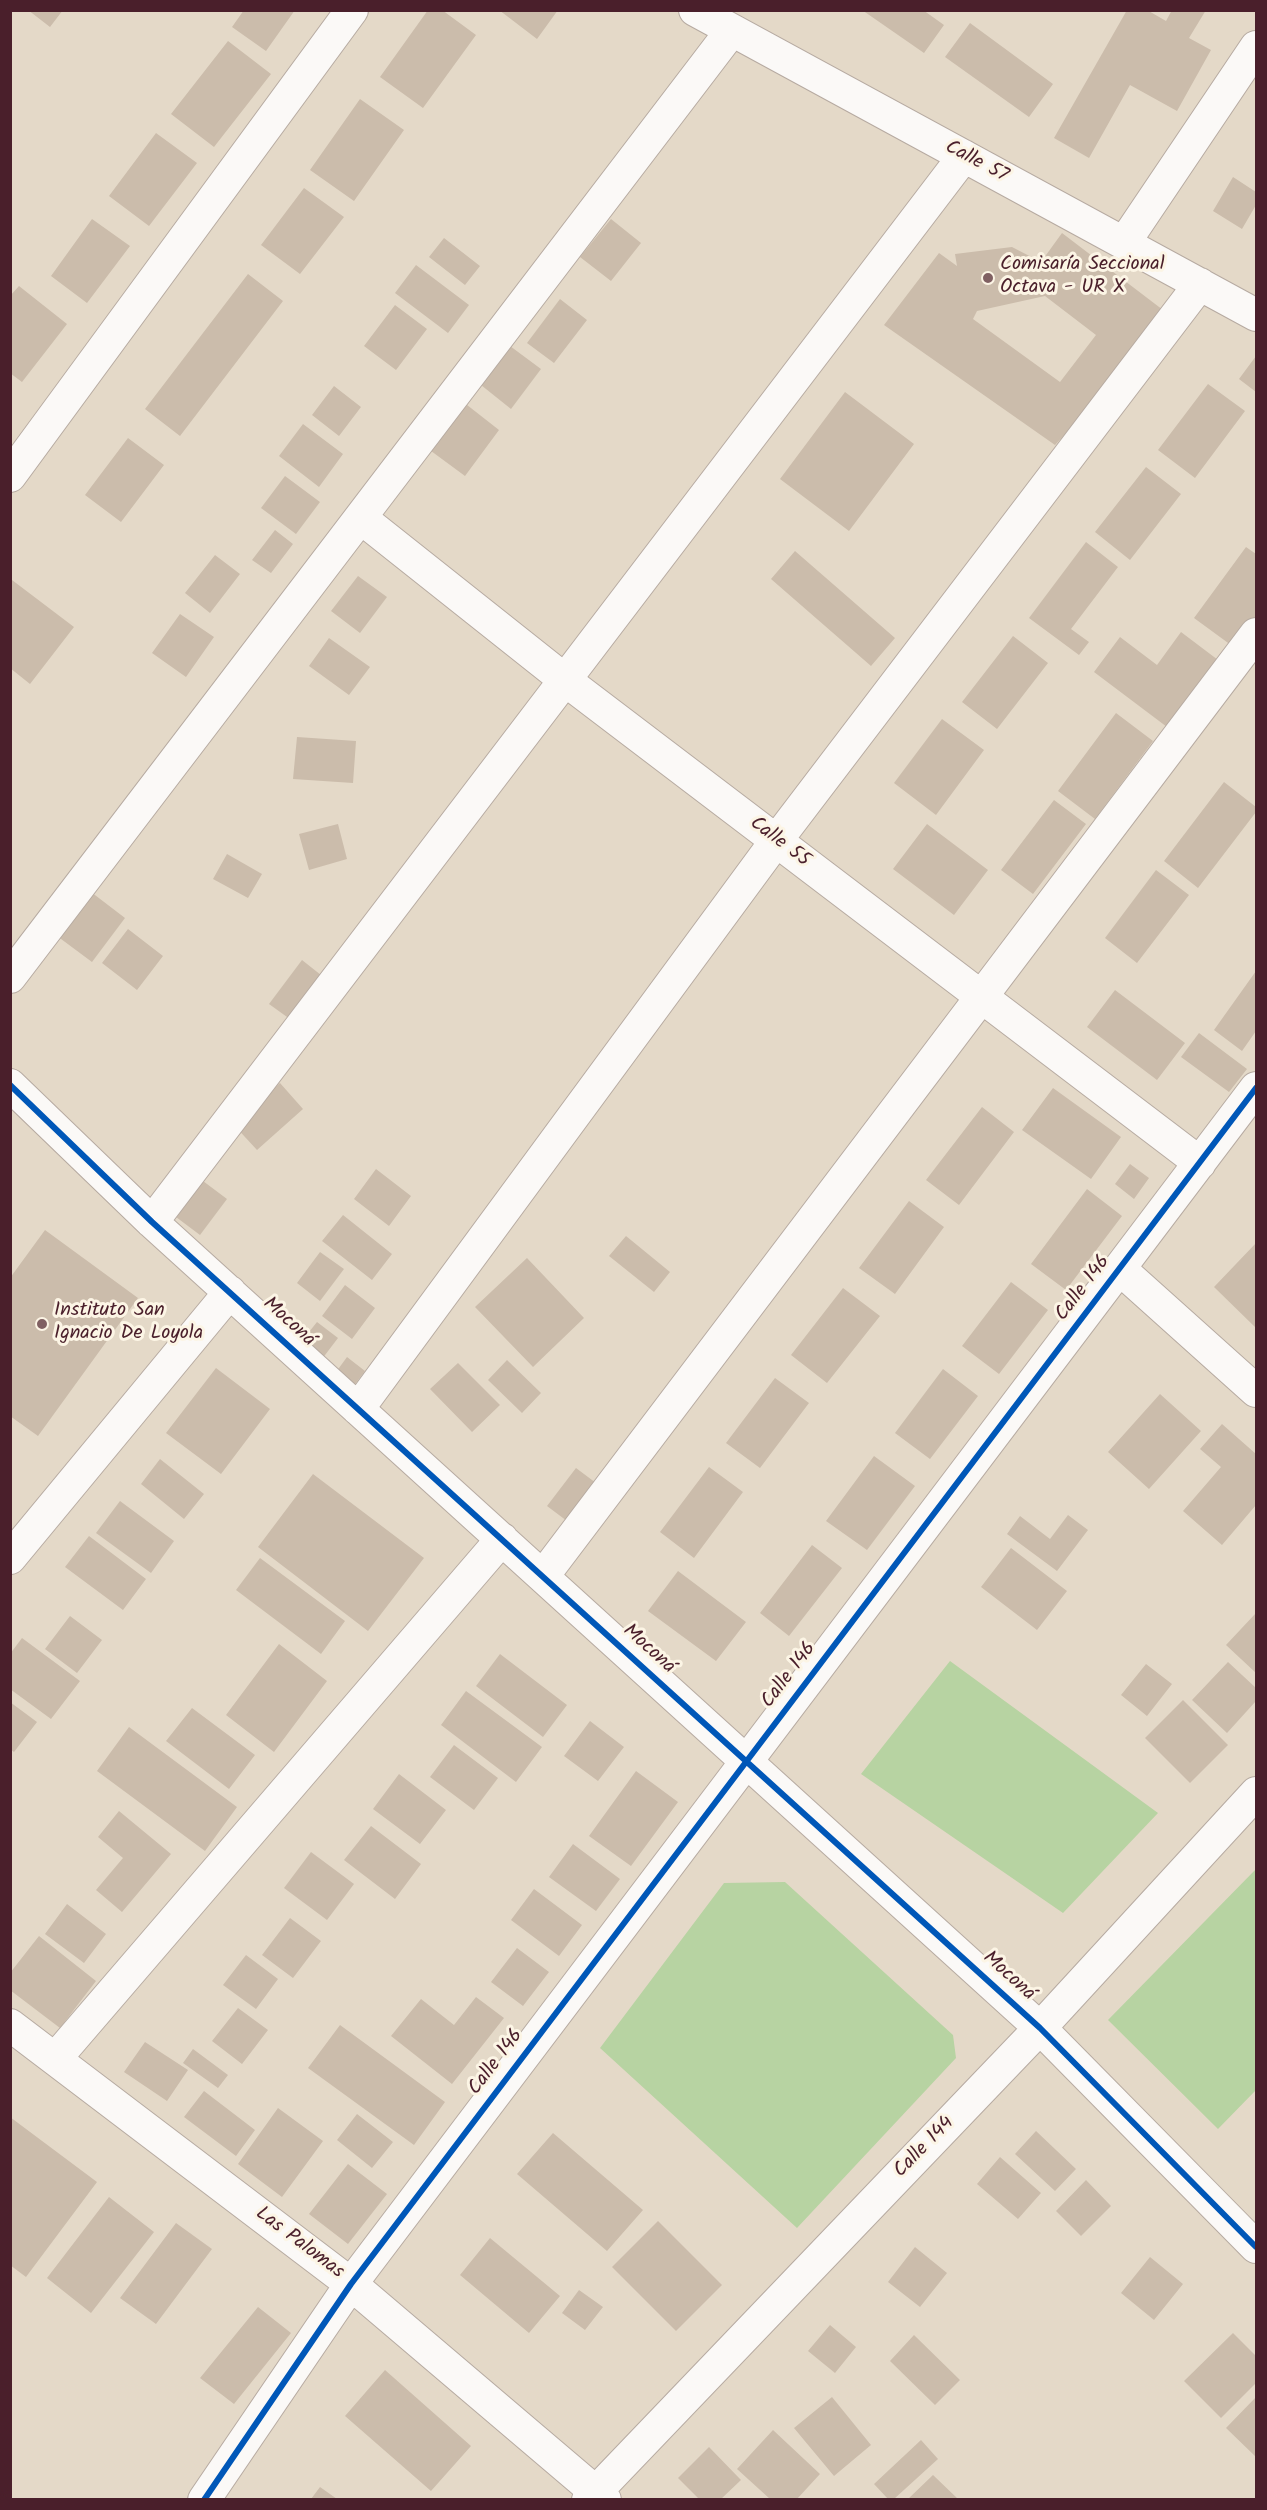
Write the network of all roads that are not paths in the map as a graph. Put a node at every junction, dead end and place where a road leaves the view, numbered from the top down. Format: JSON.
{"nodes":[{"id":1,"x":352,"y":10,"type":"edge"},
{"id":2,"x":696,"y":10,"type":"edge"},
{"id":3,"x":732,"y":30,"type":"junction"},
{"id":4,"x":1257,"y":47,"type":"edge"},
{"id":5,"x":964,"y":156,"type":"junction"},
{"id":6,"x":1124,"y":243,"type":"junction"},
{"id":7,"x":1200,"y":284,"type":"junction"},
{"id":8,"x":1257,"y":315,"type":"edge"},
{"id":9,"x":10,"y":476,"type":"edge"},
{"id":10,"x":361,"y":518,"type":"junction"},
{"id":11,"x":1257,"y":634,"type":"edge"},
{"id":12,"x":565,"y":680,"type":"junction"},
{"id":13,"x":776,"y":841,"type":"junction"},
{"id":14,"x":10,"y":977,"type":"edge"},
{"id":15,"x":980,"y":997,"type":"junction"},
{"id":16,"x":10,"y":1085,"type":"edge"},
{"id":17,"x":1257,"y":1088,"type":"edge"},
{"id":18,"x":1200,"y":1163,"type":"junction"},
{"id":19,"x":152,"y":1222,"type":"junction"},
{"id":20,"x":1120,"y":1269,"type":"junction"},
{"id":21,"x":230,"y":1292,"type":"junction"},
{"id":22,"x":1257,"y":1391,"type":"edge"},
{"id":23,"x":358,"y":1409,"type":"junction"},
{"id":24,"x":502,"y":1539,"type":"junction"},
{"id":25,"x":10,"y":1558,"type":"edge"},
{"id":26,"x":543,"y":1576,"type":"junction"},
{"id":27,"x":746,"y":1761,"type":"junction"},
{"id":28,"x":1257,"y":1792,"type":"edge"},
{"id":29,"x":10,"y":2025,"type":"edge"},
{"id":30,"x":1040,"y":2028,"type":"junction"},
{"id":31,"x":55,"y":2059,"type":"junction"},
{"id":32,"x":1257,"y":2247,"type":"edge"},
{"id":33,"x":351,"y":2284,"type":"junction"},
{"id":34,"x":596,"y":2497,"type":"edge"},
{"id":35,"x":204,"y":2499,"type":"edge"}],
"edges":[{"from":1,"to":9,"type":"street"},
{"from":2,"to":3,"type":"street","name":"Calle 57"},
{"from":3,"to":5,"type":"street","name":"Calle 57"},
{"from":3,"to":10,"type":"street"},
{"from":4,"to":6,"type":"street"},
{"from":5,"to":6,"type":"street","name":"Calle 57"},
{"from":5,"to":12,"type":"street"},
{"from":6,"to":7,"type":"street","name":"Calle 57"},
{"from":7,"to":8,"type":"street","name":"Calle 57"},
{"from":7,"to":13,"type":"street"},
{"from":10,"to":12,"type":"street","name":"Calle 55"},
{"from":10,"to":14,"type":"street"},
{"from":11,"to":15,"type":"street"},
{"from":12,"to":13,"type":"street","name":"Calle 55"},
{"from":12,"to":19,"type":"street"},
{"from":13,"to":15,"type":"street","name":"Calle 55"},
{"from":13,"to":23,"type":"street"},
{"from":15,"to":18,"type":"street","name":"Calle 55"},
{"from":15,"to":26,"type":"street"},
{"from":16,"to":19,"type":"street","name":"Moconá"},
{"from":17,"to":18,"type":"street","name":"Calle 146"},
{"from":18,"to":20,"type":"street","name":"Calle 146"},
{"from":19,"to":21,"type":"street","name":"Moconá"},
{"from":20,"to":22,"type":"street"},
{"from":20,"to":27,"type":"street","name":"Calle 146"},
{"from":21,"to":23,"type":"street","name":"Moconá"},
{"from":21,"to":25,"type":"street"},
{"from":23,"to":24,"type":"street","name":"Moconá"},
{"from":24,"to":26,"type":"street","name":"Moconá"},
{"from":24,"to":31,"type":"street"},
{"from":26,"to":27,"type":"street","name":"Moconá"},
{"from":27,"to":30,"type":"street","name":"Moconá"},
{"from":27,"to":33,"type":"street","name":"Calle 146"},
{"from":28,"to":30,"type":"street","name":"Calle 144"},
{"from":29,"to":31,"type":"street","name":"Las Palomas"},
{"from":30,"to":32,"type":"street","name":"Moconá"},
{"from":30,"to":34,"type":"street","name":"Calle 144"},
{"from":31,"to":33,"type":"street","name":"Las Palomas"},
{"from":33,"to":34,"type":"street","name":"Las Palomas"},
{"from":33,"to":35,"type":"street","name":"Calle 146"}]}
